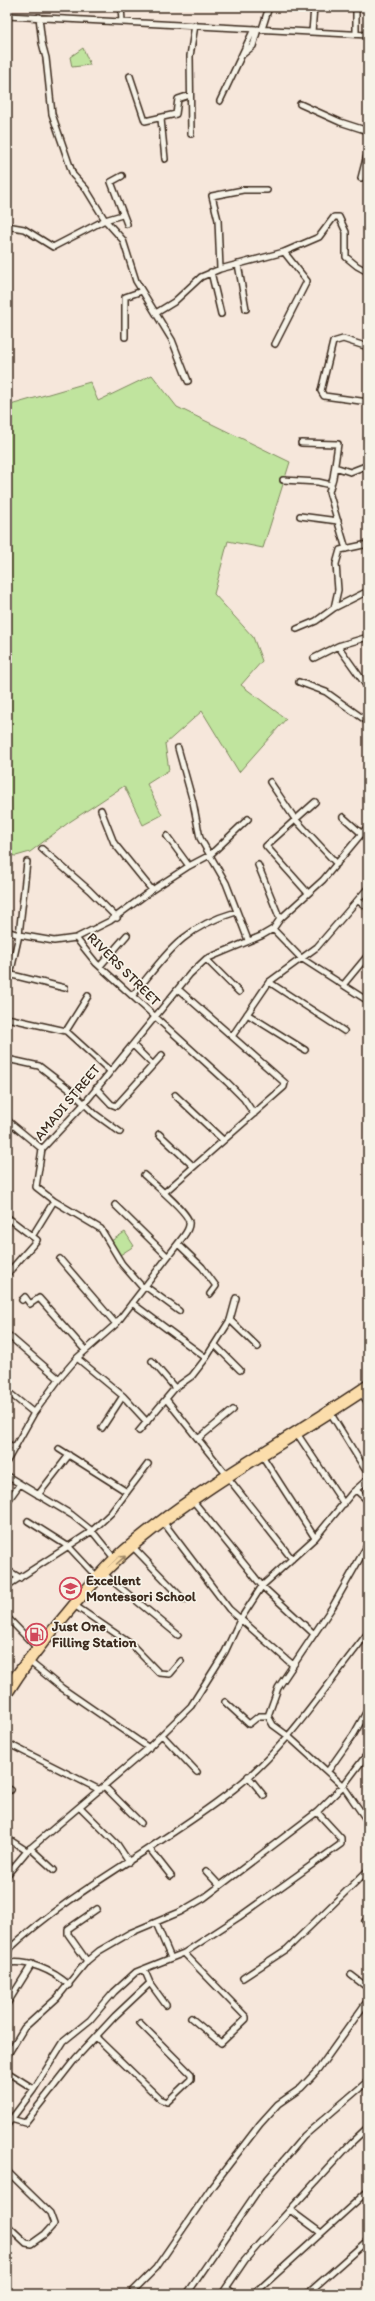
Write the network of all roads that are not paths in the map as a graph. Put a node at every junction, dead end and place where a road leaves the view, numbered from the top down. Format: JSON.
{"nodes":[{"id":1,"x":121,"y":7,"type":"edge"},
{"id":2,"x":269,"y":7,"type":"edge"},
{"id":3,"x":314,"y":7,"type":"edge"},
{"id":4,"x":356,"y":7,"type":"edge"},
{"id":5,"x":7,"y":16,"type":"edge"},
{"id":6,"x":39,"y":17,"type":"junction"},
{"id":7,"x":122,"y":21,"type":"junction"},
{"id":8,"x":195,"y":25,"type":"junction"},
{"id":9,"x":258,"y":29,"type":"junction"},
{"id":10,"x":312,"y":32,"type":"junction"},
{"id":11,"x":356,"y":34,"type":"junction"},
{"id":12,"x":368,"y":35,"type":"edge"},
{"id":13,"x":130,"y":76,"type":"dead end"},
{"id":14,"x":190,"y":95,"type":"junction"},
{"id":15,"x":220,"y":101,"type":"dead end"},
{"id":16,"x":300,"y":104,"type":"dead end"},
{"id":17,"x":161,"y":119,"type":"junction"},
{"id":18,"x":368,"y":131,"type":"edge"},
{"id":19,"x":191,"y":134,"type":"dead end"},
{"id":20,"x":368,"y":151,"type":"edge"},
{"id":21,"x":164,"y":159,"type":"dead end"},
{"id":22,"x":122,"y":176,"type":"dead end"},
{"id":23,"x":361,"y":178,"type":"dead end"},
{"id":24,"x":267,"y":190,"type":"dead end"},
{"id":25,"x":122,"y":215,"type":"junction"},
{"id":26,"x":105,"y":220,"type":"junction"},
{"id":27,"x":127,"y":224,"type":"dead end"},
{"id":28,"x":7,"y":226,"type":"edge"},
{"id":29,"x":284,"y":252,"type":"junction"},
{"id":30,"x":238,"y":264,"type":"junction"},
{"id":31,"x":220,"y":269,"type":"junction"},
{"id":32,"x":211,"y":272,"type":"junction"},
{"id":33,"x":368,"y":272,"type":"edge"},
{"id":34,"x":142,"y":291,"type":"junction"},
{"id":35,"x":246,"y":309,"type":"dead end"},
{"id":36,"x":156,"y":312,"type":"junction"},
{"id":37,"x":221,"y":314,"type":"dead end"},
{"id":38,"x":125,"y":337,"type":"dead end"},
{"id":39,"x":274,"y":344,"type":"dead end"},
{"id":40,"x":368,"y":347,"type":"edge"},
{"id":41,"x":188,"y":381,"type":"dead end"},
{"id":42,"x":368,"y":402,"type":"edge"},
{"id":43,"x":301,"y":443,"type":"dead end"},
{"id":44,"x":368,"y":464,"type":"edge"},
{"id":45,"x":335,"y":467,"type":"junction"},
{"id":46,"x":283,"y":480,"type":"dead end"},
{"id":47,"x":331,"y":486,"type":"junction"},
{"id":48,"x":300,"y":516,"type":"dead end"},
{"id":49,"x":338,"y":521,"type":"junction"},
{"id":50,"x":368,"y":544,"type":"edge"},
{"id":51,"x":346,"y":549,"type":"junction"},
{"id":52,"x":368,"y":591,"type":"edge"},
{"id":53,"x":334,"y":608,"type":"junction"},
{"id":54,"x":297,"y":629,"type":"dead end"},
{"id":55,"x":368,"y":637,"type":"edge"},
{"id":56,"x":338,"y":646,"type":"junction"},
{"id":57,"x":314,"y":658,"type":"dead end"},
{"id":58,"x":299,"y":682,"type":"dead end"},
{"id":59,"x":368,"y":688,"type":"edge"},
{"id":60,"x":368,"y":722,"type":"edge"},
{"id":61,"x":178,"y":748,"type":"dead end"},
{"id":62,"x":270,"y":782,"type":"dead end"},
{"id":63,"x":315,"y":802,"type":"dead end"},
{"id":64,"x":101,"y":810,"type":"dead end"},
{"id":65,"x":343,"y":818,"type":"dead end"},
{"id":66,"x":248,"y":819,"type":"dead end"},
{"id":67,"x":295,"y":819,"type":"junction"},
{"id":68,"x":368,"y":826,"type":"edge"},
{"id":69,"x":362,"y":834,"type":"junction"},
{"id":70,"x":166,"y":836,"type":"dead end"},
{"id":71,"x":42,"y":849,"type":"dead end"},
{"id":72,"x":210,"y":855,"type":"junction"},
{"id":73,"x":27,"y":862,"type":"dead end"},
{"id":74,"x":337,"y":864,"type":"junction"},
{"id":75,"x":258,"y":865,"type":"dead end"},
{"id":76,"x":188,"y":866,"type":"junction"},
{"id":77,"x":368,"y":888,"type":"edge"},
{"id":78,"x":152,"y":890,"type":"junction"},
{"id":79,"x":308,"y":892,"type":"junction"},
{"id":80,"x":358,"y":901,"type":"junction"},
{"id":81,"x":368,"y":907,"type":"edge"},
{"id":82,"x":236,"y":912,"type":"junction"},
{"id":83,"x":117,"y":918,"type":"junction"},
{"id":84,"x":280,"y":919,"type":"junction"},
{"id":85,"x":273,"y":929,"type":"junction"},
{"id":86,"x":7,"y":931,"type":"edge"},
{"id":87,"x":20,"y":935,"type":"junction"},
{"id":88,"x":127,"y":935,"type":"dead end"},
{"id":89,"x":76,"y":938,"type":"junction"},
{"id":90,"x":248,"y":940,"type":"junction"},
{"id":91,"x":368,"y":955,"type":"edge"},
{"id":92,"x":301,"y":958,"type":"junction"},
{"id":93,"x":206,"y":959,"type":"junction"},
{"id":94,"x":100,"y":966,"type":"junction"},
{"id":95,"x":9,"y":974,"type":"edge"},
{"id":96,"x":269,"y":982,"type":"junction"},
{"id":97,"x":344,"y":984,"type":"junction"},
{"id":98,"x":65,"y":988,"type":"dead end"},
{"id":99,"x":178,"y":989,"type":"junction"},
{"id":100,"x":238,"y":992,"type":"dead end"},
{"id":101,"x":133,"y":995,"type":"junction"},
{"id":102,"x":88,"y":996,"type":"dead end"},
{"id":103,"x":368,"y":1000,"type":"edge"},
{"id":104,"x":247,"y":1014,"type":"junction"},
{"id":105,"x":7,"y":1018,"type":"edge"},
{"id":106,"x":155,"y":1018,"type":"junction"},
{"id":107,"x":66,"y":1031,"type":"junction"},
{"id":108,"x":344,"y":1031,"type":"dead end"},
{"id":109,"x":233,"y":1035,"type":"junction"},
{"id":110,"x":132,"y":1045,"type":"junction"},
{"id":111,"x":305,"y":1050,"type":"dead end"},
{"id":112,"x":162,"y":1055,"type":"dead end"},
{"id":113,"x":7,"y":1059,"type":"edge"},
{"id":114,"x":153,"y":1065,"type":"junction"},
{"id":115,"x":110,"y":1071,"type":"junction"},
{"id":116,"x":96,"y":1088,"type":"junction"},
{"id":117,"x":176,"y":1095,"type":"dead end"},
{"id":118,"x":84,"y":1104,"type":"junction"},
{"id":119,"x":254,"y":1114,"type":"junction"},
{"id":120,"x":7,"y":1120,"type":"edge"},
{"id":121,"x":120,"y":1132,"type":"dead end"},
{"id":122,"x":159,"y":1134,"type":"dead end"},
{"id":123,"x":223,"y":1140,"type":"junction"},
{"id":124,"x":42,"y":1149,"type":"junction"},
{"id":125,"x":193,"y":1166,"type":"junction"},
{"id":126,"x":144,"y":1175,"type":"dead end"},
{"id":127,"x":165,"y":1192,"type":"junction"},
{"id":128,"x":54,"y":1201,"type":"junction"},
{"id":129,"x":116,"y":1204,"type":"dead end"},
{"id":130,"x":7,"y":1218,"type":"edge"},
{"id":131,"x":33,"y":1235,"type":"junction"},
{"id":132,"x":178,"y":1244,"type":"junction"},
{"id":133,"x":167,"y":1256,"type":"junction"},
{"id":134,"x":60,"y":1259,"type":"dead end"},
{"id":135,"x":7,"y":1274,"type":"edge"},
{"id":136,"x":144,"y":1287,"type":"junction"},
{"id":137,"x":210,"y":1294,"type":"dead end"},
{"id":138,"x":236,"y":1298,"type":"dead end"},
{"id":139,"x":22,"y":1300,"type":"dead end"},
{"id":140,"x":132,"y":1304,"type":"junction"},
{"id":141,"x":179,"y":1311,"type":"dead end"},
{"id":142,"x":230,"y":1320,"type":"junction"},
{"id":143,"x":116,"y":1324,"type":"junction"},
{"id":144,"x":7,"y":1334,"type":"edge"},
{"id":145,"x":215,"y":1345,"type":"junction"},
{"id":146,"x":258,"y":1347,"type":"dead end"},
{"id":147,"x":85,"y":1350,"type":"junction"},
{"id":148,"x":77,"y":1358,"type":"junction"},
{"id":149,"x":206,"y":1358,"type":"junction"},
{"id":150,"x":152,"y":1361,"type":"dead end"},
{"id":151,"x":240,"y":1370,"type":"dead end"},
{"id":152,"x":58,"y":1379,"type":"junction"},
{"id":153,"x":368,"y":1383,"type":"edge"},
{"id":154,"x":175,"y":1388,"type":"junction"},
{"id":155,"x":368,"y":1390,"type":"edge"},
{"id":156,"x":7,"y":1391,"type":"edge"},
{"id":157,"x":362,"y":1394,"type":"junction"},
{"id":158,"x":123,"y":1396,"type":"junction"},
{"id":159,"x":166,"y":1399,"type":"junction"},
{"id":160,"x":368,"y":1403,"type":"edge"},
{"id":161,"x":233,"y":1410,"type":"dead end"},
{"id":162,"x":34,"y":1413,"type":"junction"},
{"id":163,"x":331,"y":1414,"type":"junction"},
{"id":164,"x":146,"y":1422,"type":"junction"},
{"id":165,"x":102,"y":1428,"type":"dead end"},
{"id":166,"x":139,"y":1431,"type":"dead end"},
{"id":167,"x":298,"y":1435,"type":"junction"},
{"id":168,"x":198,"y":1439,"type":"junction"},
{"id":169,"x":7,"y":1444,"type":"edge"},
{"id":170,"x":15,"y":1447,"type":"junction"},
{"id":171,"x":59,"y":1449,"type":"dead end"},
{"id":172,"x":69,"y":1455,"type":"junction"},
{"id":173,"x":264,"y":1457,"type":"junction"},
{"id":174,"x":7,"y":1461,"type":"edge"},
{"id":175,"x":148,"y":1464,"type":"dead end"},
{"id":176,"x":368,"y":1474,"type":"edge"},
{"id":177,"x":7,"y":1476,"type":"edge"},
{"id":178,"x":227,"y":1476,"type":"junction"},
{"id":179,"x":368,"y":1479,"type":"edge"},
{"id":180,"x":20,"y":1484,"type":"junction"},
{"id":181,"x":356,"y":1490,"type":"junction"},
{"id":182,"x":127,"y":1492,"type":"junction"},
{"id":183,"x":38,"y":1495,"type":"junction"},
{"id":184,"x":7,"y":1502,"type":"edge"},
{"id":185,"x":194,"y":1502,"type":"junction"},
{"id":186,"x":368,"y":1502,"type":"edge"},
{"id":187,"x":344,"y":1504,"type":"junction"},
{"id":188,"x":28,"y":1521,"type":"dead end"},
{"id":189,"x":164,"y":1523,"type":"junction"},
{"id":190,"x":92,"y":1531,"type":"junction"},
{"id":191,"x":315,"y":1538,"type":"junction"},
{"id":192,"x":368,"y":1544,"type":"edge"},
{"id":193,"x":69,"y":1547,"type":"junction"},
{"id":194,"x":134,"y":1548,"type":"junction"},
{"id":195,"x":114,"y":1557,"type":"junction"},
{"id":196,"x":292,"y":1559,"type":"junction"},
{"id":197,"x":7,"y":1570,"type":"edge"},
{"id":198,"x":105,"y":1575,"type":"junction"},
{"id":199,"x":96,"y":1576,"type":"junction"},
{"id":200,"x":20,"y":1578,"type":"junction"},
{"id":201,"x":7,"y":1586,"type":"edge"},
{"id":202,"x":262,"y":1586,"type":"junction"},
{"id":203,"x":184,"y":1600,"type":"dead end"},
{"id":204,"x":77,"y":1607,"type":"junction"},
{"id":205,"x":7,"y":1617,"type":"edge"},
{"id":206,"x":240,"y":1620,"type":"junction"},
{"id":207,"x":368,"y":1633,"type":"edge"},
{"id":208,"x":314,"y":1634,"type":"junction"},
{"id":209,"x":178,"y":1635,"type":"dead end"},
{"id":210,"x":36,"y":1647,"type":"junction"},
{"id":211,"x":181,"y":1661,"type":"dead end"},
{"id":212,"x":30,"y":1662,"type":"junction"},
{"id":213,"x":293,"y":1665,"type":"junction"},
{"id":214,"x":9,"y":1677,"type":"edge"},
{"id":215,"x":7,"y":1686,"type":"edge"},
{"id":216,"x":7,"y":1697,"type":"edge"},
{"id":217,"x":225,"y":1702,"type":"dead end"},
{"id":218,"x":368,"y":1709,"type":"edge"},
{"id":219,"x":268,"y":1716,"type":"junction"},
{"id":220,"x":162,"y":1735,"type":"junction"},
{"id":221,"x":288,"y":1736,"type":"junction"},
{"id":222,"x":7,"y":1743,"type":"edge"},
{"id":223,"x":149,"y":1748,"type":"junction"},
{"id":224,"x":368,"y":1754,"type":"edge"},
{"id":225,"x":328,"y":1771,"type":"junction"},
{"id":226,"x":197,"y":1772,"type":"dead end"},
{"id":227,"x":248,"y":1776,"type":"junction"},
{"id":228,"x":343,"y":1786,"type":"junction"},
{"id":229,"x":102,"y":1788,"type":"junction"},
{"id":230,"x":264,"y":1796,"type":"dead end"},
{"id":231,"x":80,"y":1807,"type":"junction"},
{"id":232,"x":317,"y":1812,"type":"junction"},
{"id":233,"x":368,"y":1822,"type":"edge"},
{"id":234,"x":141,"y":1823,"type":"dead end"},
{"id":235,"x":7,"y":1838,"type":"edge"},
{"id":236,"x":150,"y":1848,"type":"junction"},
{"id":237,"x":28,"y":1849,"type":"junction"},
{"id":238,"x":129,"y":1862,"type":"junction"},
{"id":239,"x":54,"y":1870,"type":"dead end"},
{"id":240,"x":368,"y":1870,"type":"edge"},
{"id":241,"x":206,"y":1871,"type":"dead end"},
{"id":242,"x":7,"y":1875,"type":"edge"},
{"id":243,"x":171,"y":1876,"type":"dead end"},
{"id":244,"x":220,"y":1886,"type":"junction"},
{"id":245,"x":97,"y":1909,"type":"dead end"},
{"id":246,"x":156,"y":1923,"type":"junction"},
{"id":247,"x":7,"y":1951,"type":"edge"},
{"id":248,"x":184,"y":1953,"type":"junction"},
{"id":249,"x":171,"y":1958,"type":"junction"},
{"id":250,"x":87,"y":1961,"type":"junction"},
{"id":251,"x":7,"y":1963,"type":"edge"},
{"id":252,"x":32,"y":1964,"type":"junction"},
{"id":253,"x":144,"y":1969,"type":"junction"},
{"id":254,"x":351,"y":1975,"type":"dead end"},
{"id":255,"x":243,"y":1978,"type":"dead end"},
{"id":256,"x":150,"y":1984,"type":"junction"},
{"id":257,"x":69,"y":1985,"type":"junction"},
{"id":258,"x":368,"y":1988,"type":"edge"},
{"id":259,"x":368,"y":2000,"type":"edge"},
{"id":260,"x":7,"y":2004,"type":"edge"},
{"id":261,"x":166,"y":2005,"type":"dead end"},
{"id":262,"x":191,"y":2018,"type":"dead end"},
{"id":263,"x":140,"y":2023,"type":"dead end"},
{"id":264,"x":96,"y":2038,"type":"junction"},
{"id":265,"x":7,"y":2056,"type":"edge"},
{"id":266,"x":7,"y":2072,"type":"edge"},
{"id":267,"x":368,"y":2080,"type":"edge"},
{"id":268,"x":34,"y":2089,"type":"junction"},
{"id":269,"x":11,"y":2119,"type":"junction"},
{"id":270,"x":7,"y":2126,"type":"edge"},
{"id":271,"x":368,"y":2127,"type":"edge"},
{"id":272,"x":7,"y":2170,"type":"edge"},
{"id":273,"x":368,"y":2191,"type":"edge"},
{"id":274,"x":290,"y":2210,"type":"junction"},
{"id":275,"x":7,"y":2225,"type":"edge"},
{"id":276,"x":322,"y":2233,"type":"junction"},
{"id":277,"x":368,"y":2240,"type":"edge"},
{"id":278,"x":226,"y":2288,"type":"junction"},
{"id":279,"x":130,"y":2294,"type":"edge"},
{"id":280,"x":187,"y":2294,"type":"edge"},
{"id":281,"x":222,"y":2294,"type":"edge"},
{"id":282,"x":235,"y":2294,"type":"edge"},
{"id":283,"x":254,"y":2294,"type":"edge"},
{"id":284,"x":307,"y":2294,"type":"edge"}],
"edges":[{"from":1,"to":7,"type":"street"},
{"from":2,"to":9,"type":"street"},
{"from":3,"to":10,"type":"street"},
{"from":4,"to":11,"type":"street"},
{"from":5,"to":6,"type":"street"},
{"from":6,"to":7,"type":"street"},
{"from":6,"to":26,"type":"street"},
{"from":7,"to":8,"type":"street"},
{"from":8,"to":9,"type":"street"},
{"from":8,"to":14,"type":"street"},
{"from":9,"to":10,"type":"street"},
{"from":9,"to":15,"type":"street"},
{"from":10,"to":11,"type":"street"},
{"from":11,"to":12,"type":"street"},
{"from":13,"to":17,"type":"street"},
{"from":14,"to":17,"type":"street"},
{"from":14,"to":19,"type":"street"},
{"from":16,"to":18,"type":"street"},
{"from":17,"to":21,"type":"street"},
{"from":20,"to":23,"type":"street"},
{"from":22,"to":25,"type":"street"},
{"from":24,"to":31,"type":"street"},
{"from":25,"to":26,"type":"street"},
{"from":25,"to":27,"type":"street"},
{"from":26,"to":28,"type":"street"},
{"from":26,"to":34,"type":"street"},
{"from":29,"to":30,"type":"street"},
{"from":29,"to":33,"type":"street"},
{"from":29,"to":39,"type":"street"},
{"from":30,"to":31,"type":"street"},
{"from":30,"to":35,"type":"street"},
{"from":31,"to":32,"type":"street"},
{"from":32,"to":36,"type":"street"},
{"from":32,"to":37,"type":"street"},
{"from":34,"to":36,"type":"street"},
{"from":34,"to":38,"type":"street"},
{"from":36,"to":41,"type":"street"},
{"from":40,"to":42,"type":"street"},
{"from":43,"to":45,"type":"street"},
{"from":44,"to":45,"type":"street"},
{"from":45,"to":47,"type":"street"},
{"from":46,"to":47,"type":"street"},
{"from":47,"to":49,"type":"street"},
{"from":48,"to":49,"type":"street"},
{"from":49,"to":51,"type":"street"},
{"from":50,"to":51,"type":"street"},
{"from":51,"to":53,"type":"street"},
{"from":52,"to":53,"type":"street"},
{"from":53,"to":54,"type":"street"},
{"from":55,"to":56,"type":"street"},
{"from":56,"to":57,"type":"street"},
{"from":56,"to":59,"type":"street"},
{"from":58,"to":60,"type":"street"},
{"from":61,"to":72,"type":"street"},
{"from":62,"to":67,"type":"street"},
{"from":63,"to":67,"type":"street"},
{"from":64,"to":78,"type":"street"},
{"from":65,"to":69,"type":"street"},
{"from":66,"to":72,"type":"street"},
{"from":67,"to":74,"type":"street"},
{"from":67,"to":79,"type":"street"},
{"from":68,"to":69,"type":"street"},
{"from":69,"to":74,"type":"street"},
{"from":70,"to":76,"type":"street"},
{"from":71,"to":83,"type":"street"},
{"from":72,"to":76,"type":"street"},
{"from":72,"to":82,"type":"street"},
{"from":73,"to":87,"type":"street"},
{"from":74,"to":79,"type":"street"},
{"from":75,"to":84,"type":"street"},
{"from":76,"to":78,"type":"street"},
{"from":77,"to":80,"type":"street"},
{"from":78,"to":83,"type":"street"},
{"from":79,"to":84,"type":"street"},
{"from":80,"to":81,"type":"street"},
{"from":80,"to":92,"type":"street"},
{"from":82,"to":90,"type":"street"},
{"from":82,"to":101,"type":"street"},
{"from":83,"to":89,"type":"street"},
{"from":84,"to":85,"type":"street"},
{"from":85,"to":90,"type":"street"},
{"from":85,"to":92,"type":"street"},
{"from":86,"to":87,"type":"street"},
{"from":87,"to":89,"type":"street"},
{"from":87,"to":95,"type":"street"},
{"from":88,"to":94,"type":"street"},
{"from":89,"to":94,"type":"street","name":"RIVERS STREET"},
{"from":90,"to":93,"type":"street"},
{"from":91,"to":97,"type":"street"},
{"from":92,"to":96,"type":"street"},
{"from":92,"to":97,"type":"street"},
{"from":93,"to":99,"type":"street","name":"AMADI STREET"},
{"from":93,"to":100,"type":"street"},
{"from":94,"to":101,"type":"street","name":"RIVERS STREET"},
{"from":95,"to":98,"type":"street"},
{"from":96,"to":104,"type":"street"},
{"from":96,"to":108,"type":"street"},
{"from":97,"to":103,"type":"street"},
{"from":99,"to":106,"type":"street","name":"AMADI STREET"},
{"from":99,"to":109,"type":"street"},
{"from":101,"to":106,"type":"street","name":"RIVERS STREET"},
{"from":102,"to":107,"type":"street"},
{"from":104,"to":109,"type":"street"},
{"from":104,"to":111,"type":"street"},
{"from":105,"to":107,"type":"street"},
{"from":106,"to":110,"type":"street","name":"AMADI STREET"},
{"from":106,"to":119,"type":"street","name":"RIVERS STREET"},
{"from":107,"to":115,"type":"street"},
{"from":109,"to":119,"type":"street"},
{"from":110,"to":114,"type":"street"},
{"from":110,"to":115,"type":"street","name":"AMADI STREET"},
{"from":112,"to":114,"type":"street"},
{"from":113,"to":118,"type":"street"},
{"from":114,"to":116,"type":"street"},
{"from":115,"to":116,"type":"street","name":"AMADI STREET"},
{"from":116,"to":118,"type":"street","name":"AMADI STREET"},
{"from":117,"to":123,"type":"street"},
{"from":118,"to":121,"type":"street"},
{"from":118,"to":124,"type":"street","name":"AMADI STREET"},
{"from":119,"to":123,"type":"street"},
{"from":120,"to":124,"type":"street"},
{"from":122,"to":125,"type":"street"},
{"from":123,"to":125,"type":"street"},
{"from":124,"to":128,"type":"street","name":"AMADI STREET"},
{"from":125,"to":127,"type":"street"},
{"from":126,"to":127,"type":"street"},
{"from":127,"to":132,"type":"street"},
{"from":128,"to":131,"type":"street"},
{"from":128,"to":136,"type":"street","name":"AMADI STREET"},
{"from":129,"to":133,"type":"street"},
{"from":130,"to":131,"type":"street"},
{"from":131,"to":135,"type":"street"},
{"from":132,"to":133,"type":"street"},
{"from":132,"to":137,"type":"street"},
{"from":133,"to":136,"type":"street"},
{"from":134,"to":143,"type":"street"},
{"from":136,"to":140,"type":"street"},
{"from":136,"to":141,"type":"street","name":"AMADI STREET"},
{"from":138,"to":142,"type":"street"},
{"from":139,"to":147,"type":"street"},
{"from":140,"to":143,"type":"street"},
{"from":140,"to":149,"type":"street"},
{"from":142,"to":145,"type":"street"},
{"from":142,"to":146,"type":"street"},
{"from":143,"to":147,"type":"street"},
{"from":144,"to":152,"type":"street"},
{"from":145,"to":149,"type":"street"},
{"from":145,"to":151,"type":"street"},
{"from":147,"to":148,"type":"street"},
{"from":148,"to":152,"type":"street"},
{"from":148,"to":158,"type":"street"},
{"from":149,"to":154,"type":"street"},
{"from":150,"to":154,"type":"street"},
{"from":152,"to":162,"type":"street"},
{"from":153,"to":178,"type":"main road"},
{"from":154,"to":159,"type":"street"},
{"from":155,"to":157,"type":"main road"},
{"from":156,"to":162,"type":"street"},
{"from":157,"to":160,"type":"street"},
{"from":157,"to":163,"type":"main road"},
{"from":158,"to":164,"type":"street"},
{"from":158,"to":165,"type":"street"},
{"from":159,"to":164,"type":"street"},
{"from":159,"to":168,"type":"street"},
{"from":161,"to":168,"type":"street"},
{"from":162,"to":170,"type":"street"},
{"from":163,"to":167,"type":"main road"},
{"from":163,"to":176,"type":"street"},
{"from":164,"to":166,"type":"street"},
{"from":167,"to":173,"type":"main road"},
{"from":167,"to":187,"type":"street"},
{"from":168,"to":178,"type":"street"},
{"from":169,"to":170,"type":"street"},
{"from":170,"to":174,"type":"street"},
{"from":171,"to":172,"type":"street"},
{"from":172,"to":182,"type":"street"},
{"from":172,"to":183,"type":"street"},
{"from":173,"to":178,"type":"main road"},
{"from":173,"to":191,"type":"street"},
{"from":175,"to":182,"type":"street"},
{"from":177,"to":180,"type":"street"},
{"from":178,"to":185,"type":"main road"},
{"from":178,"to":195,"type":"main road"},
{"from":178,"to":196,"type":"street"},
{"from":179,"to":181,"type":"street"},
{"from":180,"to":183,"type":"street"},
{"from":180,"to":184,"type":"street"},
{"from":181,"to":186,"type":"street"},
{"from":181,"to":187,"type":"street"},
{"from":182,"to":190,"type":"street"},
{"from":183,"to":190,"type":"street"},
{"from":185,"to":189,"type":"main road"},
{"from":185,"to":202,"type":"street"},
{"from":187,"to":191,"type":"street"},
{"from":188,"to":193,"type":"street"},
{"from":189,"to":194,"type":"main road"},
{"from":189,"to":206,"type":"street"},
{"from":190,"to":193,"type":"street"},
{"from":190,"to":195,"type":"street"},
{"from":191,"to":196,"type":"street"},
{"from":192,"to":208,"type":"street"},
{"from":193,"to":199,"type":"street"},
{"from":193,"to":200,"type":"street"},
{"from":198,"to":194,"type":"main road","one_way":true},
{"from":194,"to":203,"type":"street"},
{"from":195,"to":199,"type":"main road"},
{"from":196,"to":202,"type":"street"},
{"from":197,"to":200,"type":"street"},
{"from":198,"to":204,"type":"main road"},
{"from":198,"to":209,"type":"street"},
{"from":199,"to":210,"type":"main road"},
{"from":200,"to":201,"type":"street"},
{"from":202,"to":206,"type":"street"},
{"from":202,"to":208,"type":"street"},
{"from":204,"to":211,"type":"street"},
{"from":204,"to":212,"type":"main road"},
{"from":205,"to":210,"type":"street"},
{"from":206,"to":213,"type":"street"},
{"from":206,"to":220,"type":"street"},
{"from":207,"to":221,"type":"street"},
{"from":208,"to":213,"type":"street"},
{"from":210,"to":214,"type":"main road"},
{"from":212,"to":216,"type":"main road"},
{"from":212,"to":223,"type":"street"},
{"from":213,"to":219,"type":"street"},
{"from":214,"to":215,"type":"main road"},
{"from":217,"to":219,"type":"street"},
{"from":218,"to":225,"type":"street"},
{"from":219,"to":221,"type":"street"},
{"from":220,"to":223,"type":"street"},
{"from":220,"to":226,"type":"street"},
{"from":221,"to":225,"type":"street"},
{"from":221,"to":227,"type":"street"},
{"from":222,"to":229,"type":"street"},
{"from":223,"to":229,"type":"street"},
{"from":224,"to":228,"type":"street"},
{"from":225,"to":228,"type":"street"},
{"from":227,"to":230,"type":"street"},
{"from":227,"to":236,"type":"street"},
{"from":228,"to":232,"type":"street"},
{"from":228,"to":233,"type":"street"},
{"from":229,"to":231,"type":"street"},
{"from":229,"to":234,"type":"street"},
{"from":231,"to":237,"type":"street"},
{"from":231,"to":238,"type":"street"},
{"from":232,"to":244,"type":"street"},
{"from":232,"to":248,"type":"street"},
{"from":235,"to":237,"type":"street"},
{"from":236,"to":238,"type":"street"},
{"from":236,"to":243,"type":"street"},
{"from":237,"to":239,"type":"street"},
{"from":237,"to":242,"type":"street"},
{"from":238,"to":247,"type":"street"},
{"from":240,"to":255,"type":"street"},
{"from":241,"to":244,"type":"street"},
{"from":244,"to":246,"type":"street"},
{"from":245,"to":250,"type":"street"},
{"from":246,"to":249,"type":"street"},
{"from":246,"to":250,"type":"street"},
{"from":248,"to":249,"type":"street"},
{"from":248,"to":262,"type":"street"},
{"from":249,"to":253,"type":"street"},
{"from":250,"to":257,"type":"street"},
{"from":251,"to":252,"type":"street"},
{"from":252,"to":257,"type":"street"},
{"from":252,"to":260,"type":"street"},
{"from":253,"to":256,"type":"street"},
{"from":253,"to":268,"type":"street"},
{"from":254,"to":258,"type":"street"},
{"from":256,"to":261,"type":"street"},
{"from":256,"to":264,"type":"street"},
{"from":257,"to":265,"type":"street"},
{"from":259,"to":279,"type":"street"},
{"from":263,"to":264,"type":"street"},
{"from":264,"to":269,"type":"street"},
{"from":266,"to":268,"type":"street"},
{"from":267,"to":280,"type":"street"},
{"from":268,"to":269,"type":"street"},
{"from":269,"to":270,"type":"street"},
{"from":271,"to":274,"type":"street"},
{"from":272,"to":275,"type":"street"},
{"from":273,"to":276,"type":"street"},
{"from":274,"to":276,"type":"street"},
{"from":274,"to":278,"type":"street"},
{"from":276,"to":283,"type":"street"},
{"from":277,"to":284,"type":"street"},
{"from":278,"to":281,"type":"street"},
{"from":278,"to":282,"type":"street"}]}
